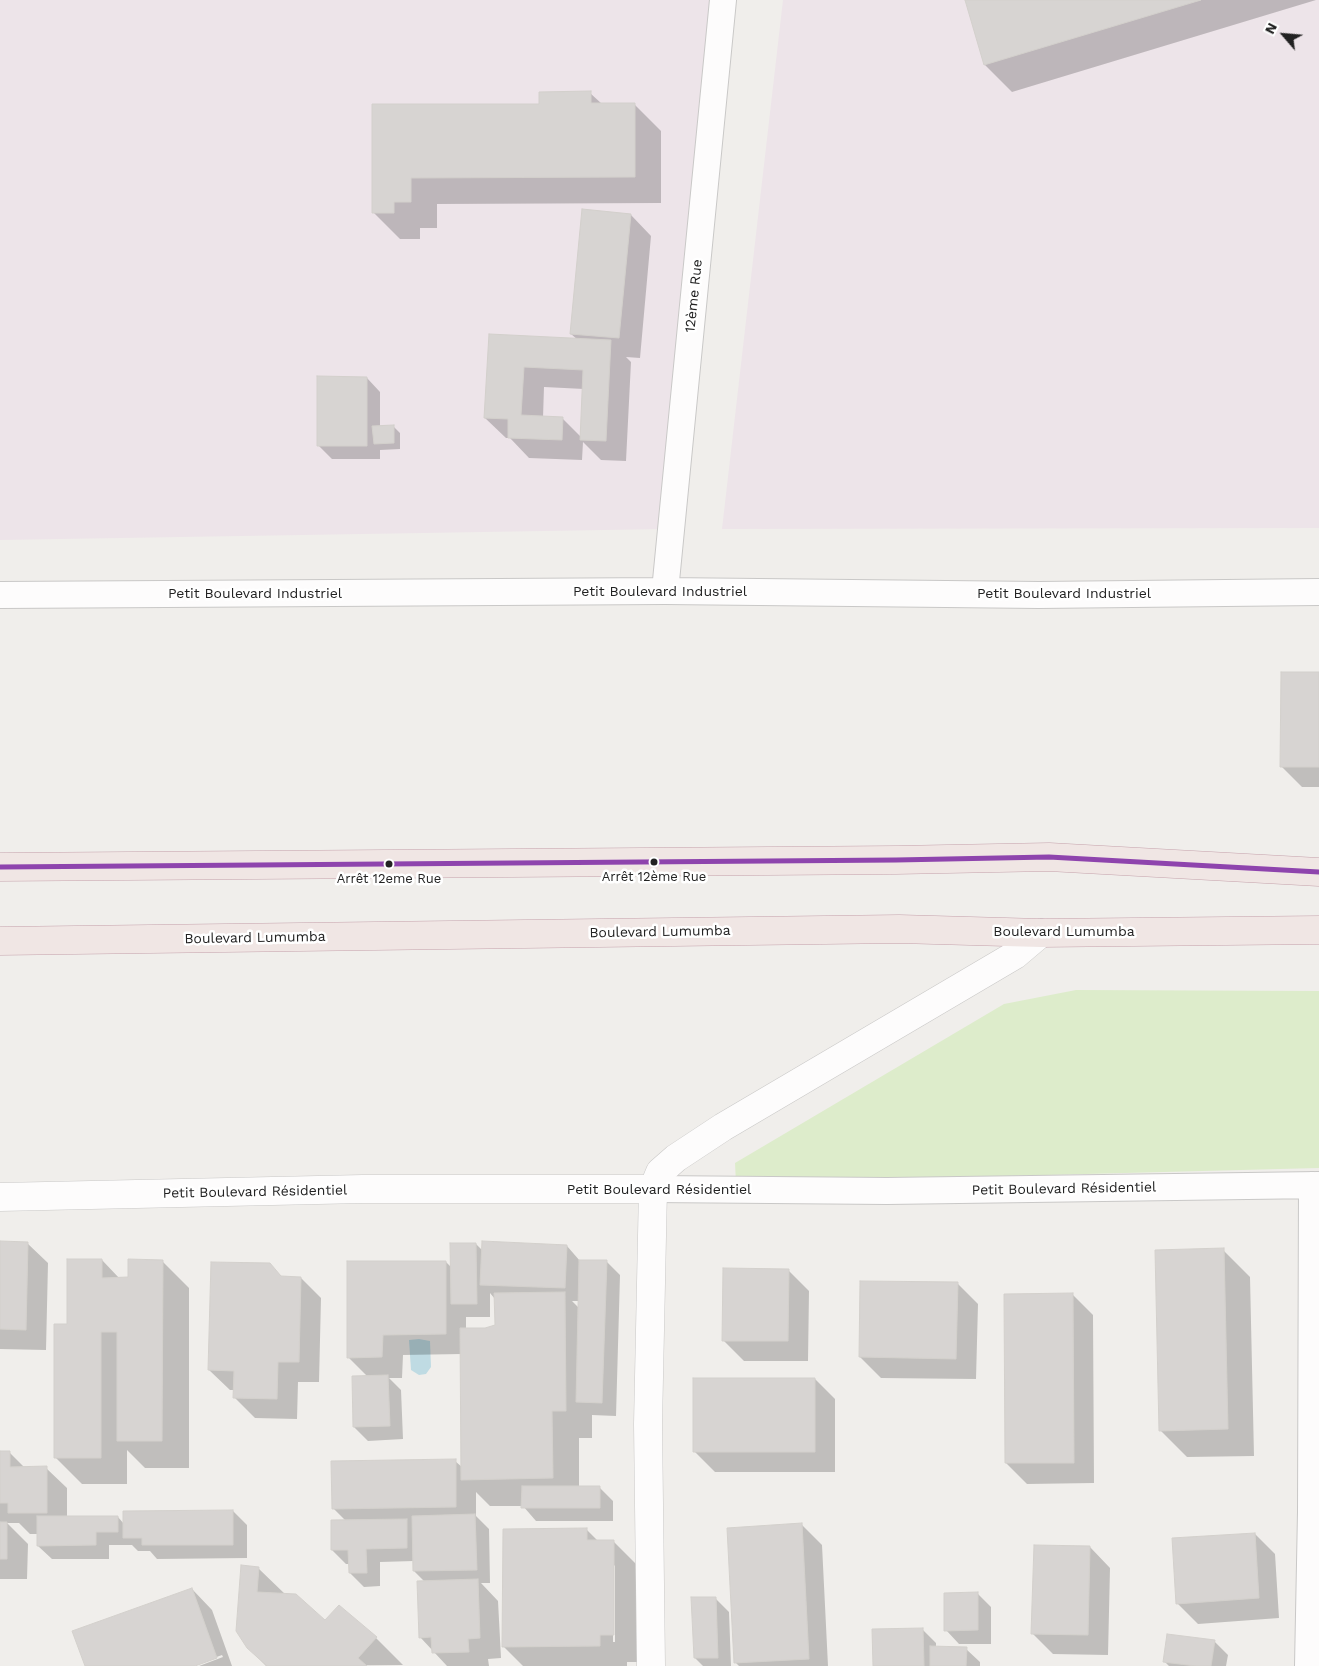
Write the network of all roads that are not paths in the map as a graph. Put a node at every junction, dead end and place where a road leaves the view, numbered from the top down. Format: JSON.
{"nodes":[{"id":1,"x":723,"y":0,"type":"edge"},
{"id":2,"x":665,"y":591,"type":"junction"},
{"id":3,"x":1319,"y":592,"type":"edge"},
{"id":4,"x":0,"y":596,"type":"edge"},
{"id":5,"x":0,"y":867,"type":"edge"},
{"id":6,"x":1319,"y":872,"type":"edge"},
{"id":7,"x":1319,"y":930,"type":"edge"},
{"id":8,"x":1041,"y":933,"type":"junction"},
{"id":9,"x":0,"y":941,"type":"edge"},
{"id":10,"x":1316,"y":1185,"type":"edge"},
{"id":11,"x":653,"y":1189,"type":"junction"},
{"id":12,"x":0,"y":1197,"type":"edge"},
{"id":13,"x":651,"y":1666,"type":"edge"},
{"id":14,"x":1308,"y":1666,"type":"edge"}],
"edges":[{"from":1,"to":2,"type":"street","name":"12ème Rue"},
{"from":2,"to":3,"type":"street","name":"Petit Boulevard Industriel"},
{"from":2,"to":4,"type":"street","name":"Petit Boulevard Industriel"},
{"from":5,"to":6,"type":"highway"},
{"from":7,"to":8,"type":"highway","name":"Boulevard Lumumba"},
{"from":8,"to":9,"type":"highway","name":"Boulevard Lumumba"},
{"from":8,"to":11,"type":"street"},
{"from":10,"to":11,"type":"street","name":"Petit Boulevard Résidentiel"},
{"from":10,"to":14,"type":"street"},
{"from":11,"to":12,"type":"street","name":"Petit Boulevard Résidentiel"},
{"from":11,"to":13,"type":"street"}]}
